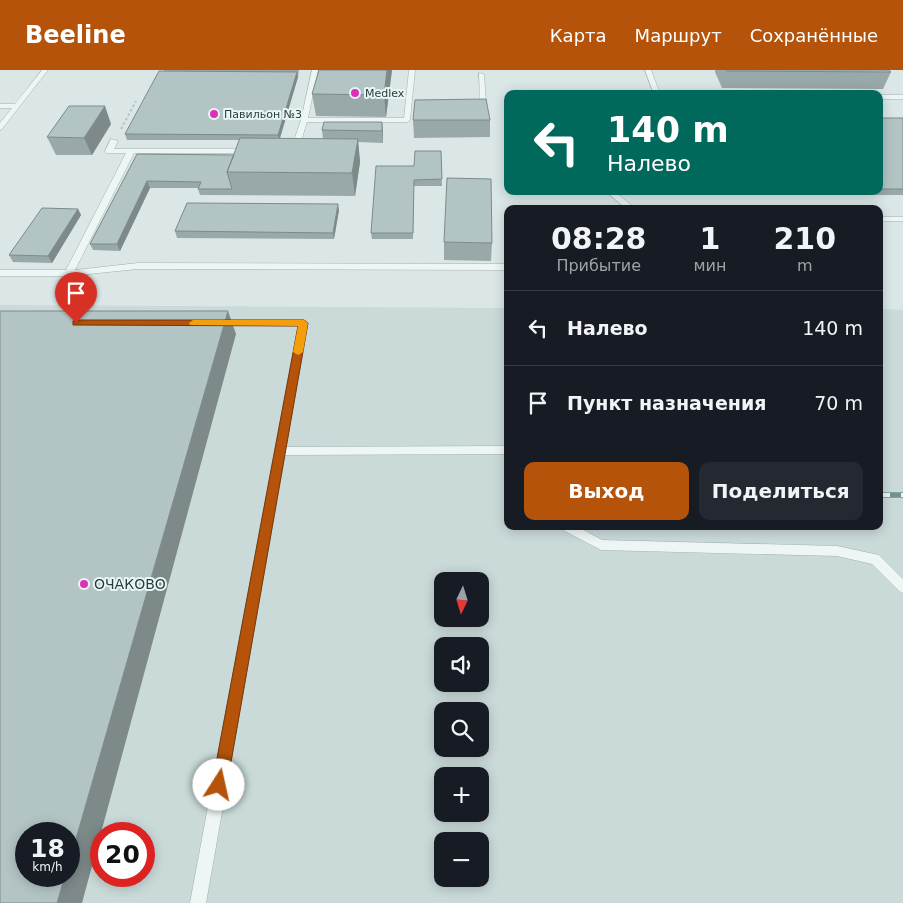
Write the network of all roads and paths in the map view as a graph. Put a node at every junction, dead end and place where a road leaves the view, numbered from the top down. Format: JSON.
{"nodes":[{"id":1,"x":45,"y":70,"type":"edge"},
{"id":2,"x":315,"y":70,"type":"edge"},
{"id":3,"x":412,"y":70,"type":"edge"},
{"id":4,"x":648,"y":70,"type":"edge"},
{"id":5,"x":481,"y":74,"type":"dead end"},
{"id":6,"x":656,"y":90,"type":"edge"},
{"id":7,"x":883,"y":97,"type":"edge"},
{"id":8,"x":903,"y":97,"type":"edge"},
{"id":9,"x":136,"y":101,"type":"dead end"},
{"id":10,"x":409,"y":101,"type":"junction"},
{"id":11,"x":418,"y":101,"type":"edge"},
{"id":12,"x":464,"y":102,"type":"edge"},
{"id":13,"x":0,"y":106,"type":"edge"},
{"id":14,"x":16,"y":106,"type":"junction"},
{"id":15,"x":304,"y":120,"type":"junction"},
{"id":16,"x":0,"y":128,"type":"edge"},
{"id":17,"x":114,"y":141,"type":"joint"},
{"id":18,"x":131,"y":151,"type":"junction"},
{"id":19,"x":255,"y":151,"type":"edge"},
{"id":20,"x":284,"y":151,"type":"edge"},
{"id":21,"x":614,"y":195,"type":"edge"},
{"id":22,"x":627,"y":205,"type":"edge"},
{"id":23,"x":883,"y":219,"type":"edge"},
{"id":24,"x":903,"y":219,"type":"edge"},
{"id":25,"x":504,"y":266,"type":"edge"},
{"id":26,"x":70,"y":272,"type":"junction"},
{"id":27,"x":0,"y":273,"type":"edge"},
{"id":28,"x":206,"y":323,"type":"edge"},
{"id":29,"x":504,"y":450,"type":"edge"},
{"id":30,"x":280,"y":451,"type":"junction"},
{"id":31,"x":572,"y":530,"type":"edge"},
{"id":32,"x":903,"y":587,"type":"edge"},
{"id":33,"x":198,"y":903,"type":"edge"}],
"edges":[{"from":1,"to":14,"type":"lane"},
{"from":2,"to":15,"type":"lane"},
{"from":3,"to":10,"type":"lane"},
{"from":4,"to":6,"type":"lane"},
{"from":5,"to":12,"type":"lane"},
{"from":7,"to":8,"type":"lane"},
{"from":9,"to":17,"type":"path"},
{"from":10,"to":11,"type":"lane"},
{"from":10,"to":15,"type":"lane"},
{"from":13,"to":14,"type":"lane"},
{"from":14,"to":16,"type":"lane"},
{"from":15,"to":20,"type":"lane"},
{"from":17,"to":18,"type":"lane"},
{"from":18,"to":19,"type":"lane"},
{"from":18,"to":26,"type":"lane"},
{"from":21,"to":22,"type":"lane"},
{"from":23,"to":24,"type":"lane"},
{"from":25,"to":26,"type":"lane"},
{"from":26,"to":27,"type":"lane"},
{"from":28,"to":30,"type":"lane"},
{"from":29,"to":30,"type":"lane"},
{"from":30,"to":33,"type":"lane"},
{"from":31,"to":32,"type":"lane"}]}
